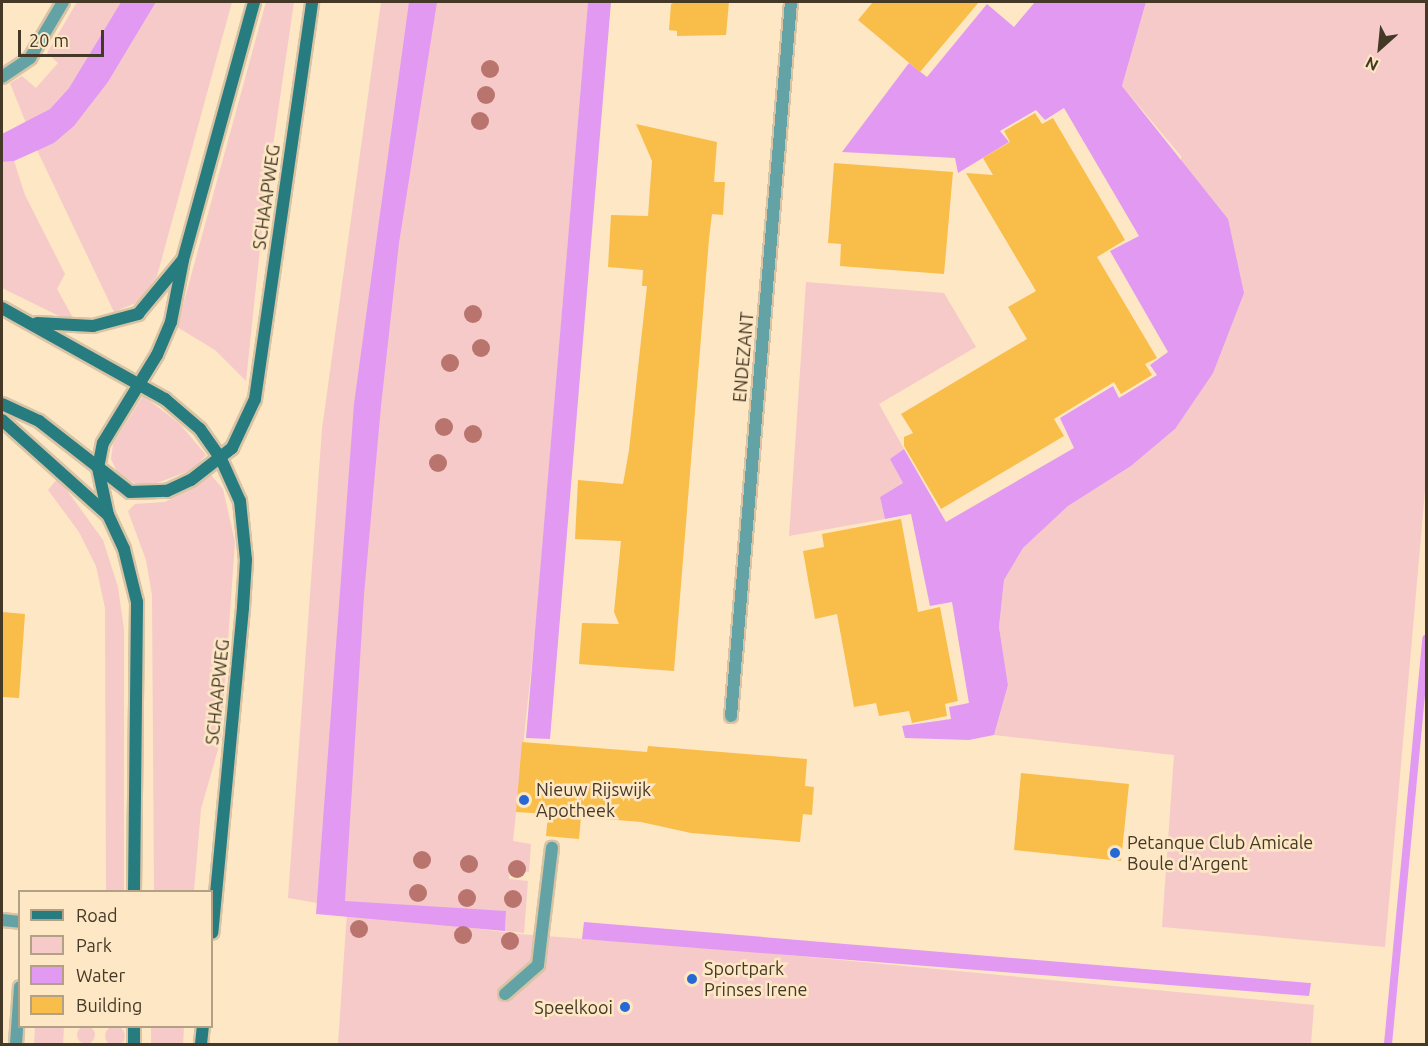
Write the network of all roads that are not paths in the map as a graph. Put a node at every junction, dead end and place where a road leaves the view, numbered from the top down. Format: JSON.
{"nodes":[{"id":1,"x":63,"y":2,"type":"edge"},
{"id":2,"x":254,"y":2,"type":"edge"},
{"id":3,"x":312,"y":2,"type":"edge"},
{"id":4,"x":791,"y":2,"type":"edge"},
{"id":5,"x":2,"y":77,"type":"edge"},
{"id":6,"x":183,"y":260,"type":"junction"},
{"id":7,"x":2,"y":308,"type":"edge"},
{"id":8,"x":29,"y":322,"type":"junction"},
{"id":9,"x":140,"y":383,"type":"junction"},
{"id":10,"x":2,"y":404,"type":"edge"},
{"id":11,"x":2,"y":420,"type":"edge"},
{"id":12,"x":221,"y":459,"type":"junction"},
{"id":13,"x":98,"y":468,"type":"junction"},
{"id":14,"x":108,"y":515,"type":"junction"},
{"id":15,"x":731,"y":716,"type":"dead end"},
{"id":16,"x":552,"y":848,"type":"dead end"},
{"id":17,"x":134,"y":890,"type":"edge"},
{"id":18,"x":2,"y":920,"type":"edge"},
{"id":19,"x":18,"y":922,"type":"edge"},
{"id":20,"x":213,"y":922,"type":"edge"},
{"id":21,"x":505,"y":994,"type":"dead end"},
{"id":22,"x":18,"y":1016,"type":"edge"},
{"id":23,"x":134,"y":1028,"type":"edge"},
{"id":24,"x":203,"y":1028,"type":"edge"},
{"id":25,"x":16,"y":1044,"type":"edge"},
{"id":26,"x":134,"y":1044,"type":"edge"},
{"id":27,"x":201,"y":1044,"type":"edge"}],
"edges":[{"from":1,"to":5,"type":"street"},
{"from":2,"to":6,"type":"street"},
{"from":3,"to":12,"type":"street","name":"SCHAAPWEG"},
{"from":4,"to":15,"type":"street","name":"ENDEZANT"},
{"from":6,"to":8,"type":"street"},
{"from":6,"to":9,"type":"street"},
{"from":7,"to":8,"type":"street"},
{"from":8,"to":9,"type":"street"},
{"from":9,"to":12,"type":"street"},
{"from":9,"to":13,"type":"street"},
{"from":10,"to":13,"type":"street","name":"SCHAAPWEG"},
{"from":11,"to":14,"type":"street"},
{"from":12,"to":13,"type":"street","name":"SCHAAPWEG"},
{"from":12,"to":20,"type":"street","name":"SCHAAPWEG"},
{"from":13,"to":14,"type":"street"},
{"from":14,"to":17,"type":"street"},
{"from":16,"to":21,"type":"street"},
{"from":18,"to":19,"type":"street"},
{"from":22,"to":25,"type":"street"},
{"from":23,"to":26,"type":"street"},
{"from":24,"to":27,"type":"street"}]}
